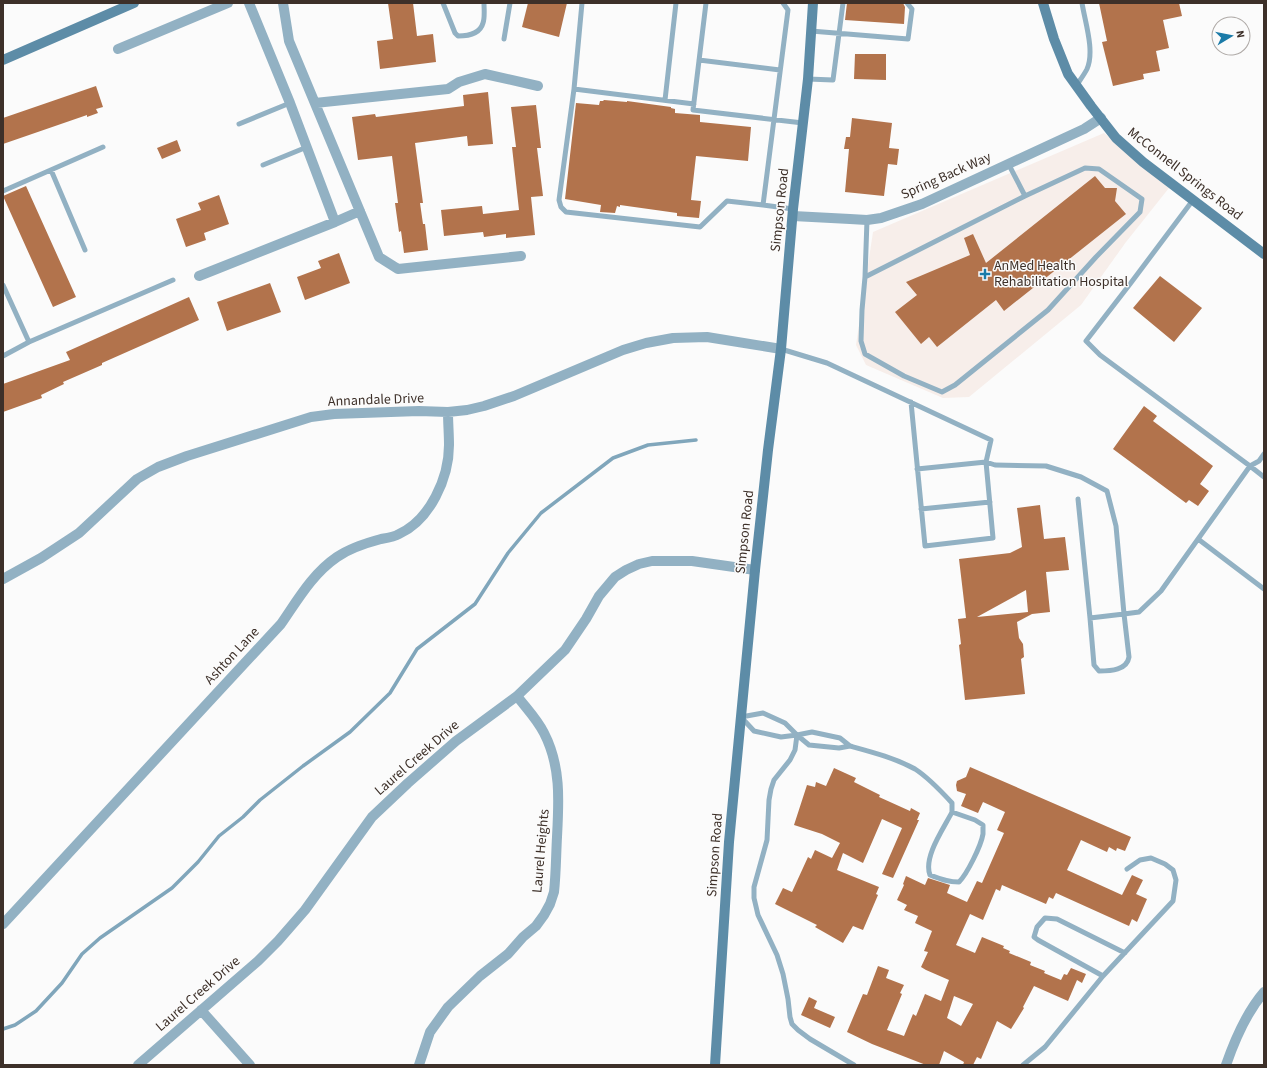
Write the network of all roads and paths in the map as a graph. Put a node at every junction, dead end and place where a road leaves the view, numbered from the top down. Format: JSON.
{"nodes":[{"id":1,"x":134,"y":3,"type":"edge"},
{"id":2,"x":228,"y":3,"type":"edge"},
{"id":3,"x":249,"y":3,"type":"edge"},
{"id":4,"x":283,"y":3,"type":"edge"},
{"id":5,"x":443,"y":3,"type":"edge"},
{"id":6,"x":484,"y":3,"type":"edge"},
{"id":7,"x":510,"y":3,"type":"edge"},
{"id":8,"x":582,"y":3,"type":"edge"},
{"id":9,"x":676,"y":3,"type":"edge"},
{"id":10,"x":706,"y":3,"type":"edge"},
{"id":11,"x":783,"y":3,"type":"edge"},
{"id":12,"x":813,"y":3,"type":"edge"},
{"id":13,"x":843,"y":3,"type":"edge"},
{"id":14,"x":907,"y":3,"type":"edge"},
{"id":15,"x":1043,"y":3,"type":"edge"},
{"id":16,"x":1082,"y":3,"type":"edge"},
{"id":17,"x":811,"y":31,"type":"junction"},
{"id":18,"x":839,"y":33,"type":"junction"},
{"id":19,"x":504,"y":39,"type":"dead end"},
{"id":20,"x":118,"y":49,"type":"dead end"},
{"id":21,"x":3,"y":60,"type":"edge"},
{"id":22,"x":700,"y":60,"type":"junction"},
{"id":23,"x":780,"y":70,"type":"junction"},
{"id":24,"x":808,"y":79,"type":"junction"},
{"id":25,"x":538,"y":86,"type":"dead end"},
{"id":26,"x":1076,"y":86,"type":"junction"},
{"id":27,"x":574,"y":89,"type":"junction"},
{"id":28,"x":665,"y":100,"type":"junction"},
{"id":29,"x":290,"y":103,"type":"junction"},
{"id":30,"x":315,"y":103,"type":"junction"},
{"id":31,"x":694,"y":104,"type":"junction"},
{"id":32,"x":1101,"y":118,"type":"junction"},
{"id":33,"x":773,"y":119,"type":"junction"},
{"id":34,"x":803,"y":123,"type":"junction"},
{"id":35,"x":239,"y":124,"type":"dead end"},
{"id":36,"x":102,"y":147,"type":"dead end"},
{"id":37,"x":306,"y":147,"type":"junction"},
{"id":38,"x":1008,"y":163,"type":"junction"},
{"id":39,"x":263,"y":165,"type":"dead end"},
{"id":40,"x":51,"y":170,"type":"junction"},
{"id":41,"x":3,"y":191,"type":"edge"},
{"id":42,"x":1025,"y":196,"type":"junction"},
{"id":43,"x":1193,"y":200,"type":"junction"},
{"id":44,"x":763,"y":205,"type":"junction"},
{"id":45,"x":360,"y":211,"type":"junction"},
{"id":46,"x":793,"y":212,"type":"junction"},
{"id":47,"x":867,"y":220,"type":"junction"},
{"id":48,"x":335,"y":222,"type":"junction"},
{"id":49,"x":85,"y":250,"type":"dead end"},
{"id":50,"x":1264,"y":254,"type":"edge"},
{"id":51,"x":521,"y":256,"type":"dead end"},
{"id":52,"x":199,"y":276,"type":"dead end"},
{"id":53,"x":865,"y":277,"type":"junction"},
{"id":54,"x":173,"y":280,"type":"dead end"},
{"id":55,"x":3,"y":285,"type":"edge"},
{"id":56,"x":29,"y":342,"type":"junction"},
{"id":57,"x":781,"y":349,"type":"junction"},
{"id":58,"x":3,"y":356,"type":"edge"},
{"id":59,"x":911,"y":402,"type":"junction"},
{"id":60,"x":448,"y":412,"type":"junction"},
{"id":61,"x":1264,"y":454,"type":"edge"},
{"id":62,"x":986,"y":462,"type":"junction"},
{"id":63,"x":1250,"y":466,"type":"junction"},
{"id":64,"x":918,"y":469,"type":"junction"},
{"id":65,"x":1264,"y":477,"type":"edge"},
{"id":66,"x":1078,"y":499,"type":"dead end"},
{"id":67,"x":990,"y":502,"type":"junction"},
{"id":68,"x":921,"y":509,"type":"junction"},
{"id":69,"x":1198,"y":539,"type":"junction"},
{"id":70,"x":755,"y":570,"type":"junction"},
{"id":71,"x":3,"y":579,"type":"edge"},
{"id":72,"x":1264,"y":589,"type":"edge"},
{"id":73,"x":1124,"y":614,"type":"junction"},
{"id":74,"x":1090,"y":618,"type":"junction"},
{"id":75,"x":516,"y":696,"type":"junction"},
{"id":76,"x":741,"y":717,"type":"junction"},
{"id":77,"x":797,"y":735,"type":"junction"},
{"id":78,"x":850,"y":746,"type":"junction"},
{"id":79,"x":952,"y":812,"type":"junction"},
{"id":80,"x":1127,"y":869,"type":"dead end"},
{"id":81,"x":3,"y":924,"type":"edge"},
{"id":82,"x":1125,"y":953,"type":"junction"},
{"id":83,"x":1103,"y":976,"type":"junction"},
{"id":84,"x":1264,"y":992,"type":"edge"},
{"id":85,"x":201,"y":1010,"type":"junction"},
{"id":86,"x":138,"y":1065,"type":"edge"},
{"id":87,"x":250,"y":1065,"type":"edge"},
{"id":88,"x":419,"y":1065,"type":"edge"},
{"id":89,"x":715,"y":1065,"type":"edge"},
{"id":90,"x":854,"y":1065,"type":"edge"},
{"id":91,"x":1023,"y":1065,"type":"edge"},
{"id":92,"x":1226,"y":1065,"type":"edge"}],
"edges":[{"from":1,"to":21,"type":"street"},
{"from":2,"to":20,"type":"street"},
{"from":3,"to":29,"type":"street"},
{"from":4,"to":30,"type":"street"},
{"from":5,"to":6,"type":"lane"},
{"from":7,"to":19,"type":"lane"},
{"from":8,"to":27,"type":"lane"},
{"from":9,"to":28,"type":"lane"},
{"from":10,"to":22,"type":"lane"},
{"from":11,"to":23,"type":"lane"},
{"from":12,"to":17,"type":"street","name":"Simpson Road"},
{"from":13,"to":18,"type":"lane"},
{"from":14,"to":18,"type":"lane"},
{"from":15,"to":26,"type":"street","name":"McConnell Springs Road"},
{"from":16,"to":26,"type":"lane"},
{"from":17,"to":18,"type":"lane"},
{"from":17,"to":24,"type":"street","name":"Simpson Road"},
{"from":18,"to":24,"type":"lane"},
{"from":22,"to":23,"type":"lane"},
{"from":22,"to":31,"type":"lane"},
{"from":23,"to":33,"type":"lane"},
{"from":24,"to":34,"type":"street","name":"Simpson Road"},
{"from":25,"to":30,"type":"street"},
{"from":26,"to":32,"type":"street","name":"McConnell Springs Road"},
{"from":27,"to":28,"type":"lane"},
{"from":27,"to":44,"type":"lane"},
{"from":28,"to":31,"type":"lane"},
{"from":29,"to":35,"type":"lane"},
{"from":29,"to":37,"type":"street"},
{"from":30,"to":45,"type":"street"},
{"from":31,"to":33,"type":"lane"},
{"from":32,"to":38,"type":"street","name":"Spring Back Way"},
{"from":32,"to":43,"type":"street","name":"McConnell Springs Road"},
{"from":33,"to":34,"type":"lane"},
{"from":33,"to":44,"type":"lane"},
{"from":34,"to":46,"type":"street","name":"Simpson Road"},
{"from":36,"to":40,"type":"lane"},
{"from":37,"to":39,"type":"lane"},
{"from":37,"to":48,"type":"street"},
{"from":38,"to":42,"type":"lane"},
{"from":38,"to":47,"type":"street","name":"Spring Back Way"},
{"from":40,"to":41,"type":"lane"},
{"from":40,"to":49,"type":"lane"},
{"from":42,"to":53,"type":"lane"},
{"from":42,"to":53,"type":"lane"},
{"from":43,"to":50,"type":"street","name":"McConnell Springs Road"},
{"from":43,"to":63,"type":"lane"},
{"from":44,"to":46,"type":"lane"},
{"from":45,"to":48,"type":"street"},
{"from":45,"to":51,"type":"street"},
{"from":46,"to":47,"type":"street","name":"Spring Back Way"},
{"from":46,"to":57,"type":"street","name":"Simpson Road"},
{"from":47,"to":53,"type":"lane"},
{"from":48,"to":52,"type":"street"},
{"from":54,"to":56,"type":"lane"},
{"from":55,"to":56,"type":"lane"},
{"from":56,"to":58,"type":"lane"},
{"from":57,"to":59,"type":"lane"},
{"from":57,"to":60,"type":"street","name":"Annandale Drive"},
{"from":57,"to":70,"type":"street","name":"Simpson Road"},
{"from":59,"to":62,"type":"lane"},
{"from":59,"to":64,"type":"lane"},
{"from":60,"to":71,"type":"street","name":"Annandale Drive"},
{"from":60,"to":81,"type":"street","name":"Ashton Lane"},
{"from":61,"to":63,"type":"lane"},
{"from":62,"to":64,"type":"lane"},
{"from":62,"to":67,"type":"lane"},
{"from":62,"to":73,"type":"lane"},
{"from":63,"to":65,"type":"lane"},
{"from":63,"to":69,"type":"lane"},
{"from":64,"to":68,"type":"lane"},
{"from":66,"to":74,"type":"lane"},
{"from":67,"to":68,"type":"lane"},
{"from":67,"to":68,"type":"lane"},
{"from":69,"to":72,"type":"lane"},
{"from":69,"to":73,"type":"lane"},
{"from":70,"to":75,"type":"street","name":"Laurel Creek Drive"},
{"from":70,"to":76,"type":"street","name":"Simpson Road"},
{"from":73,"to":74,"type":"lane"},
{"from":73,"to":74,"type":"lane"},
{"from":75,"to":85,"type":"street","name":"Laurel Creek Drive"},
{"from":75,"to":88,"type":"street","name":"Laurel Heights"},
{"from":76,"to":77,"type":"lane"},
{"from":76,"to":77,"type":"lane"},
{"from":76,"to":89,"type":"street","name":"Simpson Road"},
{"from":77,"to":78,"type":"lane"},
{"from":77,"to":78,"type":"lane"},
{"from":77,"to":90,"type":"lane"},
{"from":78,"to":79,"type":"lane"},
{"from":79,"to":79,"type":"lane"},
{"from":80,"to":82,"type":"lane"},
{"from":82,"to":83,"type":"lane"},
{"from":82,"to":83,"type":"lane"},
{"from":83,"to":91,"type":"lane"},
{"from":84,"to":92,"type":"street"},
{"from":85,"to":86,"type":"street","name":"Laurel Creek Drive"},
{"from":85,"to":87,"type":"street"}]}
